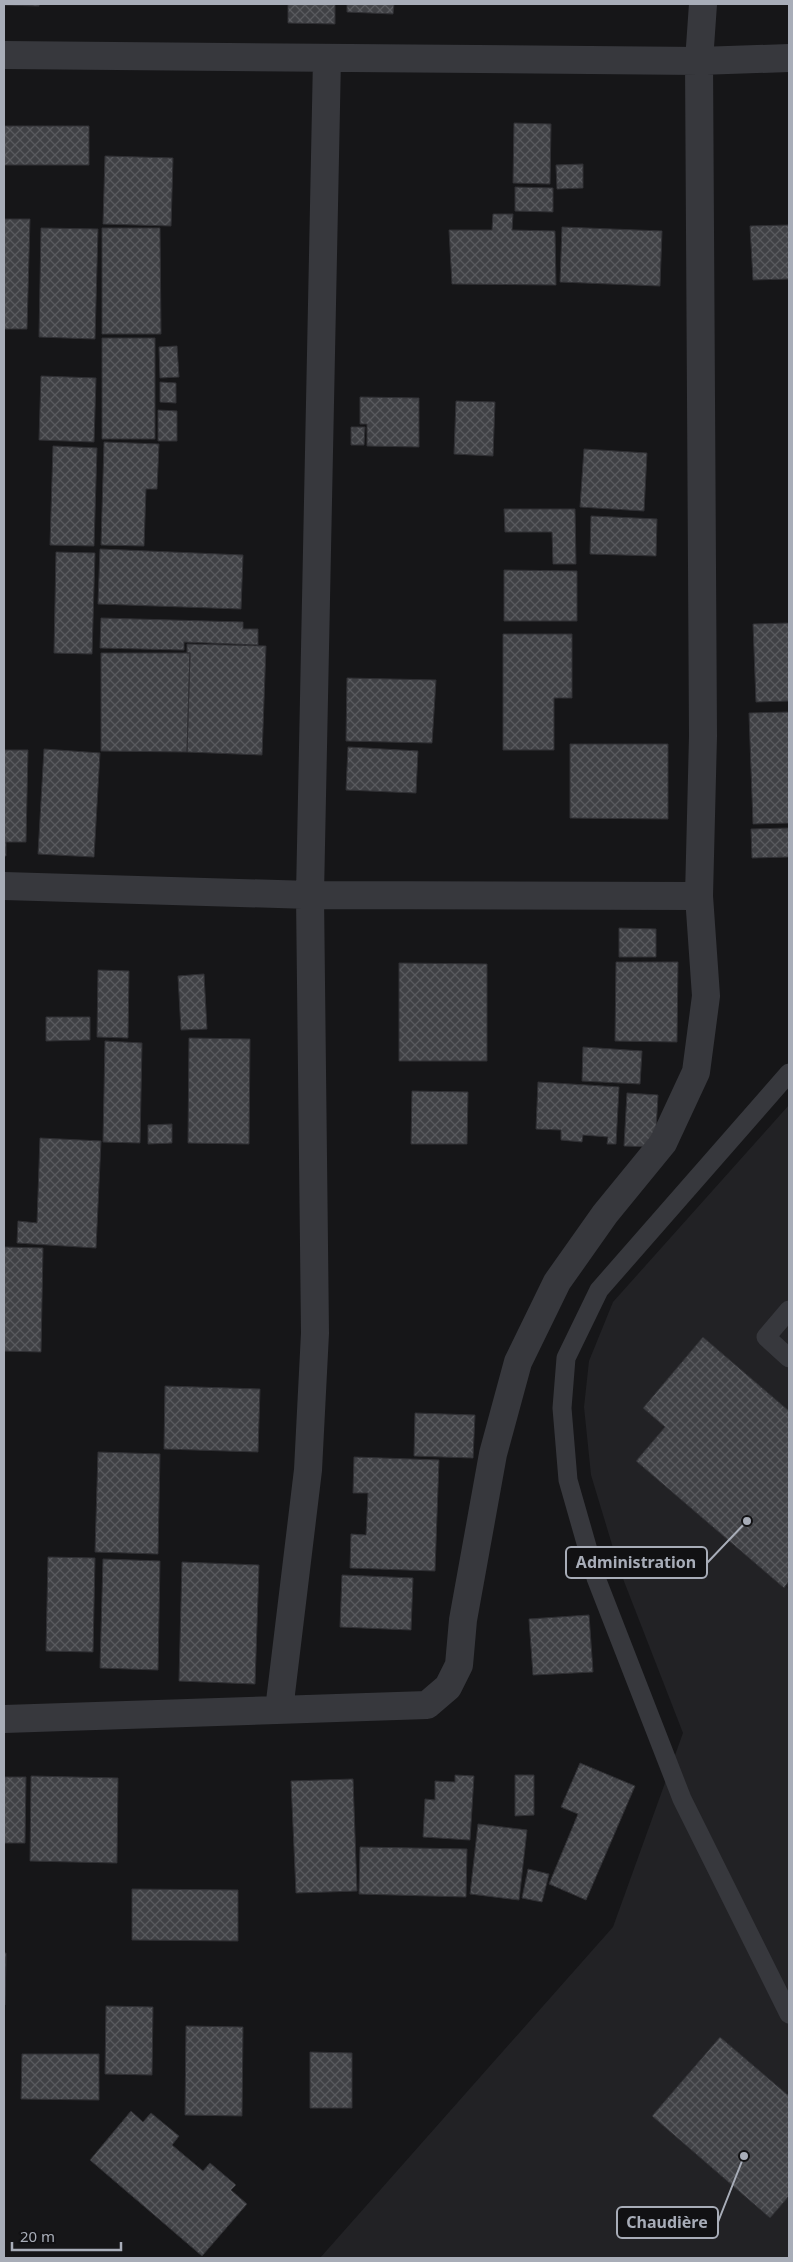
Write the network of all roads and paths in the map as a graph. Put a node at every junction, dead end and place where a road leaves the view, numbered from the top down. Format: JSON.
{"nodes":[{"id":1,"x":703,"y":4,"type":"edge"},
{"id":2,"x":4,"y":55,"type":"edge"},
{"id":3,"x":327,"y":58,"type":"junction"},
{"id":4,"x":789,"y":58,"type":"edge"},
{"id":5,"x":700,"y":61,"type":"junction"},
{"id":6,"x":4,"y":886,"type":"edge"},
{"id":7,"x":310,"y":895,"type":"junction"},
{"id":8,"x":699,"y":896,"type":"junction"},
{"id":9,"x":789,"y":1074,"type":"edge"},
{"id":10,"x":789,"y":1310,"type":"edge"},
{"id":11,"x":789,"y":1358,"type":"edge"},
{"id":12,"x":279,"y":1710,"type":"junction"},
{"id":13,"x":4,"y":1719,"type":"edge"},
{"id":14,"x":784,"y":1987,"type":"edge"},
{"id":15,"x":789,"y":2014,"type":"edge"}],
"edges":[{"from":1,"to":5,"type":"street"},
{"from":2,"to":3,"type":"street"},
{"from":3,"to":5,"type":"street"},
{"from":3,"to":7,"type":"street"},
{"from":4,"to":5,"type":"street"},
{"from":5,"to":8,"type":"street"},
{"from":6,"to":7,"type":"street"},
{"from":7,"to":8,"type":"street"},
{"from":7,"to":12,"type":"street"},
{"from":8,"to":12,"type":"street"},
{"from":9,"to":14,"type":"lane"},
{"from":10,"to":11,"type":"lane"},
{"from":12,"to":13,"type":"street"},
{"from":14,"to":15,"type":"lane"}]}
